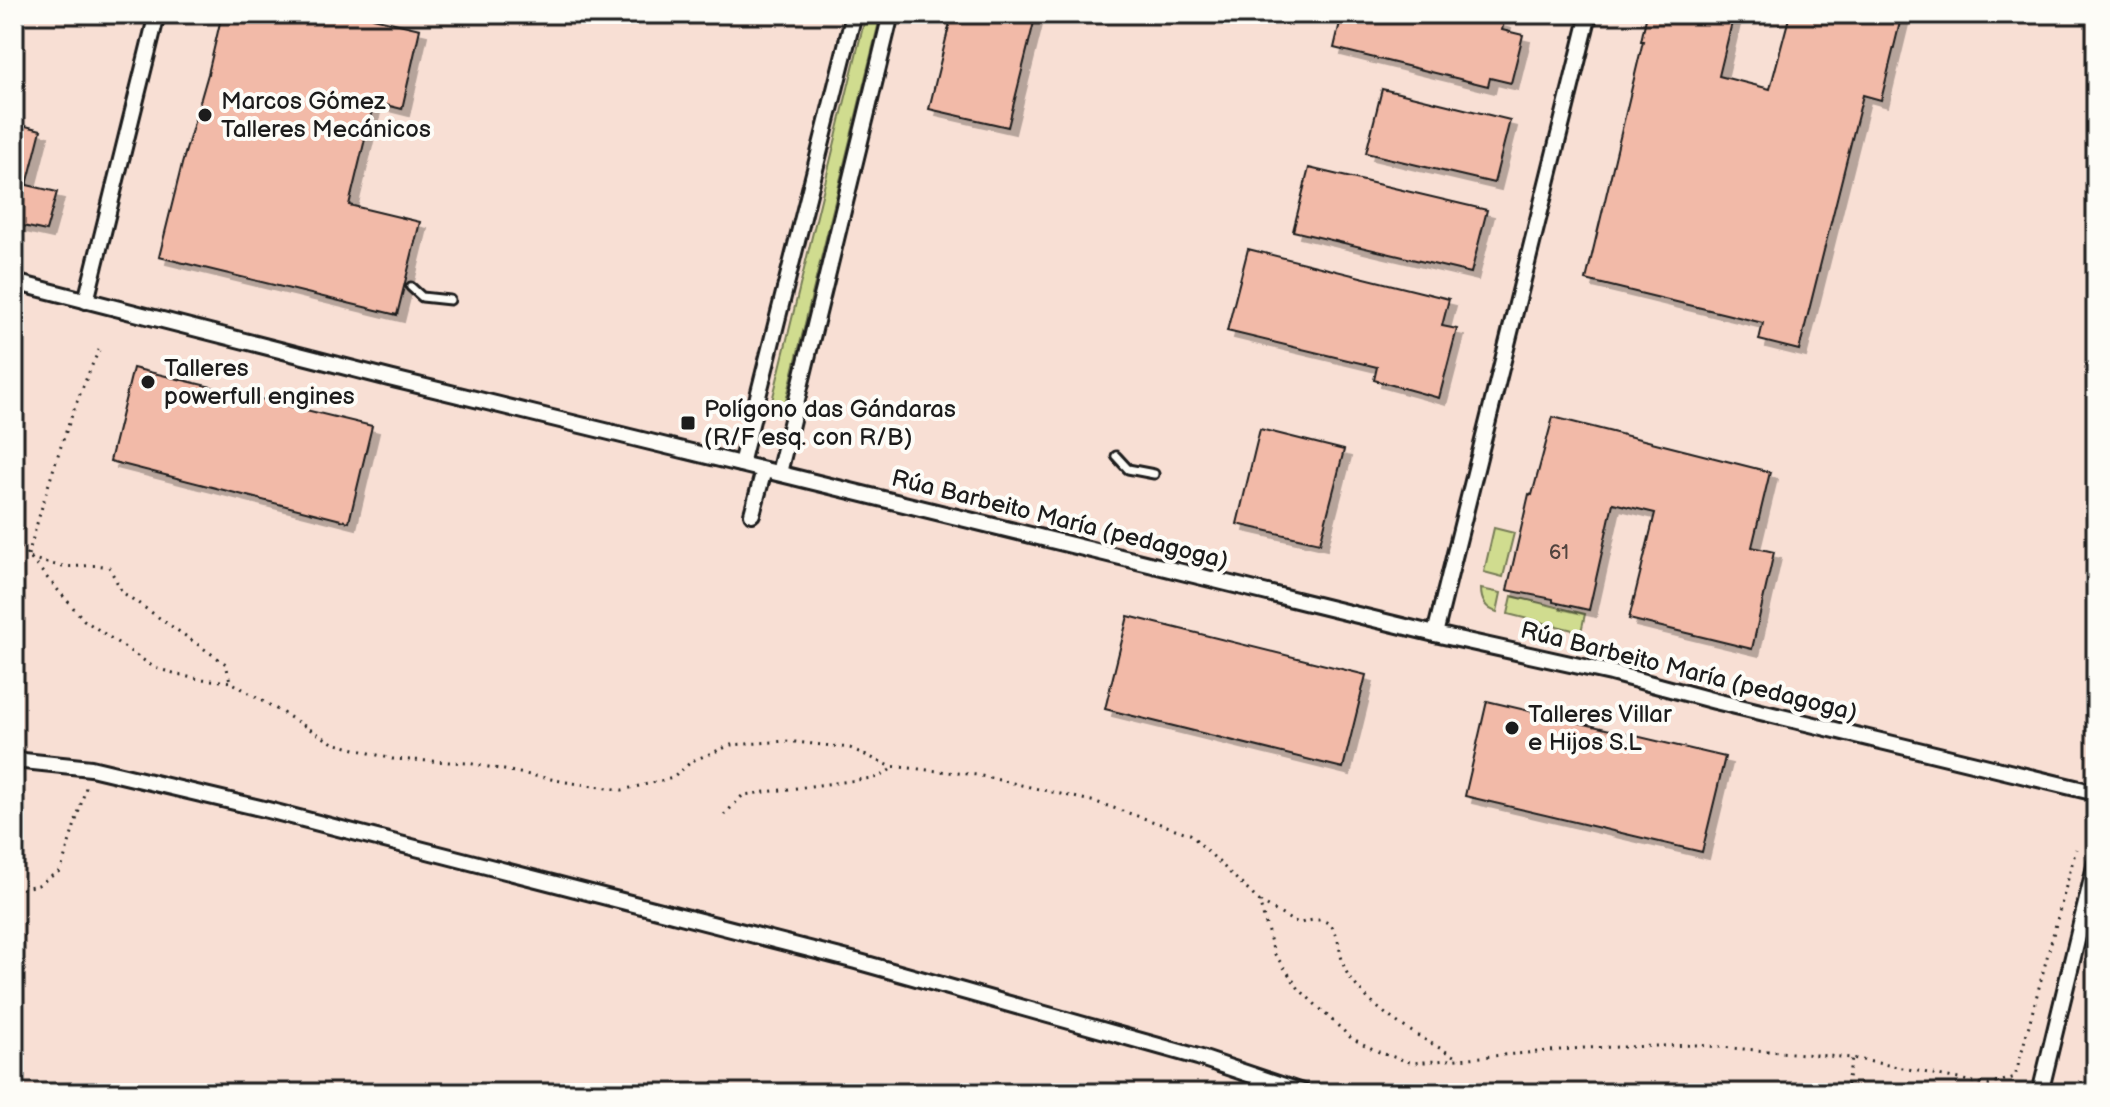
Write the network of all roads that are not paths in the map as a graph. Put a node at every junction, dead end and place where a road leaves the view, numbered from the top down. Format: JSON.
{"nodes":[{"id":1,"x":157,"y":14,"type":"edge"},
{"id":2,"x":854,"y":14,"type":"edge"},
{"id":3,"x":891,"y":14,"type":"edge"},
{"id":4,"x":1589,"y":14,"type":"edge"},
{"id":5,"x":14,"y":282,"type":"edge"},
{"id":6,"x":411,"y":287,"type":"dead end"},
{"id":7,"x":450,"y":300,"type":"dead end"},
{"id":8,"x":86,"y":301,"type":"junction"},
{"id":9,"x":1116,"y":456,"type":"dead end"},
{"id":10,"x":741,"y":464,"type":"junction"},
{"id":11,"x":771,"y":471,"type":"junction"},
{"id":12,"x":1154,"y":474,"type":"dead end"},
{"id":13,"x":752,"y":514,"type":"dead end"},
{"id":14,"x":1435,"y":634,"type":"junction"},
{"id":15,"x":14,"y":760,"type":"edge"},
{"id":16,"x":2096,"y":793,"type":"edge"},
{"id":17,"x":2096,"y":862,"type":"edge"},
{"id":18,"x":1305,"y":1093,"type":"edge"},
{"id":19,"x":2040,"y":1093,"type":"edge"}],
"edges":[{"from":1,"to":8,"type":"street"},
{"from":2,"to":10,"type":"street"},
{"from":3,"to":11,"type":"street"},
{"from":4,"to":14,"type":"street"},
{"from":5,"to":8,"type":"street","name":"Rúa Barbeito María (pedagoga)"},
{"from":6,"to":7,"type":"lane"},
{"from":8,"to":10,"type":"street","name":"Rúa Barbeito María (pedagoga)"},
{"from":9,"to":12,"type":"lane"},
{"from":10,"to":11,"type":"street","name":"Rúa Barbeito María (pedagoga)"},
{"from":11,"to":13,"type":"street"},
{"from":11,"to":14,"type":"street","name":"Rúa Barbeito María (pedagoga)"},
{"from":14,"to":16,"type":"street","name":"Rúa Barbeito María (pedagoga)"},
{"from":15,"to":18,"type":"street"},
{"from":17,"to":19,"type":"street"}]}
